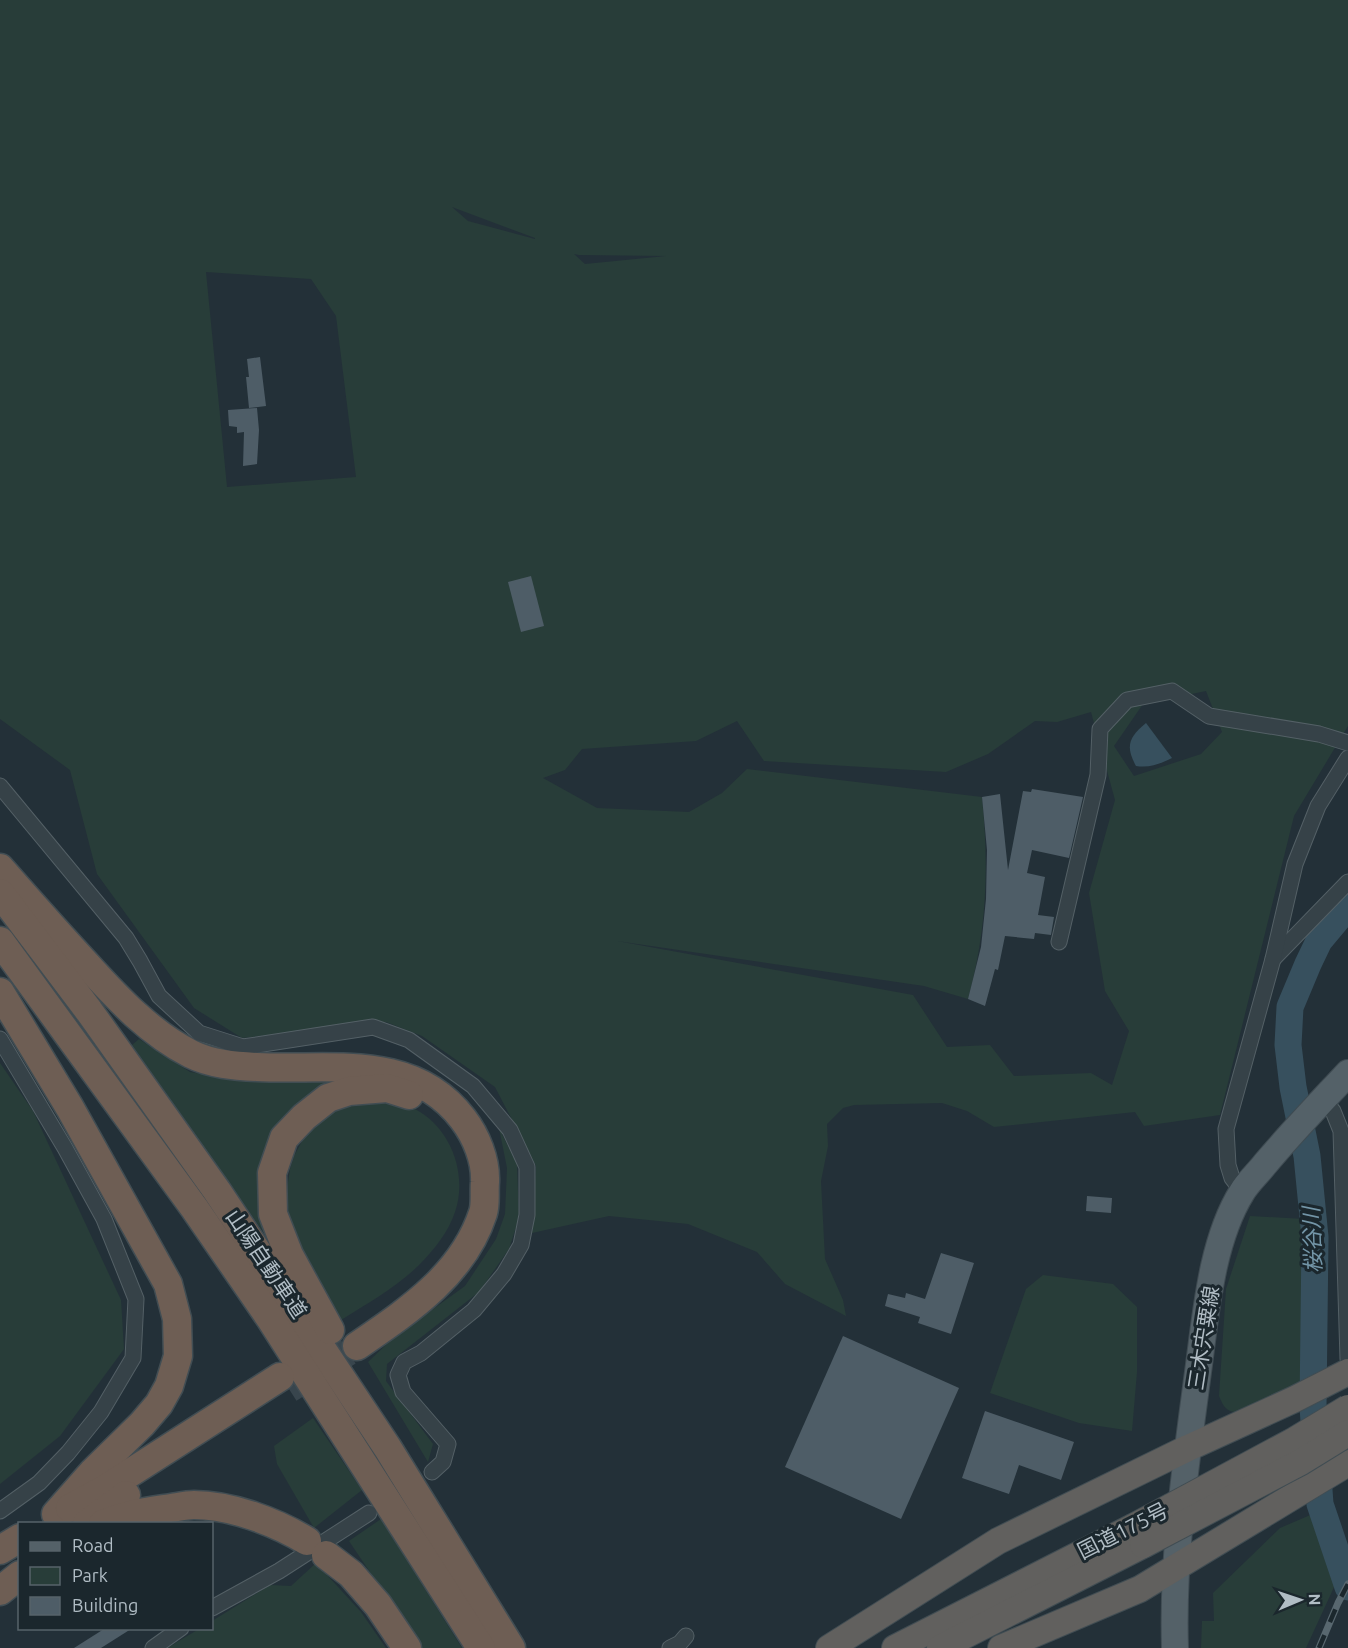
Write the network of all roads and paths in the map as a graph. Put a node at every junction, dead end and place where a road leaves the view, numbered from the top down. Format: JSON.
{"nodes":[{"id":1,"x":1348,"y":744,"type":"edge"},
{"id":2,"x":1348,"y":758,"type":"edge"},
{"id":3,"x":0,"y":786,"type":"edge"},
{"id":4,"x":0,"y":868,"type":"edge"},
{"id":5,"x":1348,"y":882,"type":"edge"},
{"id":6,"x":0,"y":893,"type":"edge"},
{"id":7,"x":0,"y":941,"type":"edge"},
{"id":8,"x":1059,"y":942,"type":"dead end"},
{"id":9,"x":1273,"y":959,"type":"junction"},
{"id":10,"x":0,"y":992,"type":"edge"},
{"id":11,"x":0,"y":1039,"type":"edge"},
{"id":12,"x":1348,"y":1073,"type":"edge"},
{"id":13,"x":1320,"y":1103,"type":"junction"},
{"id":14,"x":1242,"y":1191,"type":"junction"},
{"id":15,"x":1348,"y":1359,"type":"edge"},
{"id":16,"x":1348,"y":1372,"type":"edge"},
{"id":17,"x":1348,"y":1408,"type":"edge"},
{"id":18,"x":1348,"y":1433,"type":"edge"},
{"id":19,"x":387,"y":1447,"type":"junction"},
{"id":20,"x":1188,"y":1448,"type":"junction"},
{"id":21,"x":1348,"y":1463,"type":"edge"},
{"id":22,"x":432,"y":1472,"type":"dead end"},
{"id":23,"x":0,"y":1510,"type":"edge"},
{"id":24,"x":369,"y":1513,"type":"dead end"},
{"id":25,"x":49,"y":1519,"type":"edge"},
{"id":26,"x":90,"y":1522,"type":"edge"},
{"id":27,"x":108,"y":1522,"type":"edge"},
{"id":28,"x":1138,"y":1536,"type":"junction"},
{"id":29,"x":18,"y":1539,"type":"edge"},
{"id":30,"x":0,"y":1550,"type":"edge"},
{"id":31,"x":1176,"y":1569,"type":"junction"},
{"id":32,"x":18,"y":1577,"type":"edge"},
{"id":33,"x":0,"y":1591,"type":"edge"},
{"id":34,"x":213,"y":1607,"type":"edge"},
{"id":35,"x":180,"y":1630,"type":"edge"},
{"id":36,"x":686,"y":1636,"type":"dead end"},
{"id":37,"x":153,"y":1648,"type":"edge"},
{"id":38,"x":407,"y":1648,"type":"edge"},
{"id":39,"x":481,"y":1648,"type":"edge"},
{"id":40,"x":511,"y":1648,"type":"edge"},
{"id":41,"x":670,"y":1648,"type":"edge"},
{"id":42,"x":829,"y":1648,"type":"edge"},
{"id":43,"x":895,"y":1648,"type":"edge"},
{"id":44,"x":940,"y":1648,"type":"edge"},
{"id":45,"x":1001,"y":1648,"type":"edge"},
{"id":46,"x":1175,"y":1648,"type":"edge"}],
"edges":[{"from":1,"to":8,"type":"street"},
{"from":2,"to":9,"type":"street"},
{"from":3,"to":22,"type":"street"},
{"from":4,"to":19,"type":"highway"},
{"from":5,"to":9,"type":"street"},
{"from":6,"to":19,"type":"highway","name":"山陽自動車道"},
{"from":7,"to":39,"type":"highway","name":"山陽自動車道"},
{"from":9,"to":14,"type":"street"},
{"from":10,"to":25,"type":"highway"},
{"from":11,"to":23,"type":"street"},
{"from":12,"to":13,"type":"main road","name":"三木宍粟線"},
{"from":13,"to":14,"type":"main road","name":"三木宍粟線"},
{"from":13,"to":15,"type":"street"},
{"from":14,"to":20,"type":"main road","name":"三木宍粟線"},
{"from":16,"to":20,"type":"highway"},
{"from":17,"to":28,"type":"highway","name":"国道175号","bridge":true},
{"from":18,"to":28,"type":"highway","name":"国道175号","bridge":true},
{"from":19,"to":40,"type":"highway","name":"山陽自動車道"},
{"from":20,"to":31,"type":"main road","name":"三木宍粟線"},
{"from":20,"to":42,"type":"highway"},
{"from":21,"to":31,"type":"highway"},
{"from":24,"to":34,"type":"street"},
{"from":25,"to":26,"type":"highway"},
{"from":27,"to":38,"type":"highway"},
{"from":28,"to":43,"type":"highway","name":"国道175号"},
{"from":28,"to":44,"type":"highway","name":"国道175号"},
{"from":29,"to":30,"type":"highway"},
{"from":31,"to":45,"type":"highway"},
{"from":31,"to":46,"type":"main road","name":"三木宍粟線"},
{"from":32,"to":33,"type":"highway"},
{"from":35,"to":37,"type":"street"},
{"from":36,"to":41,"type":"street"}]}
